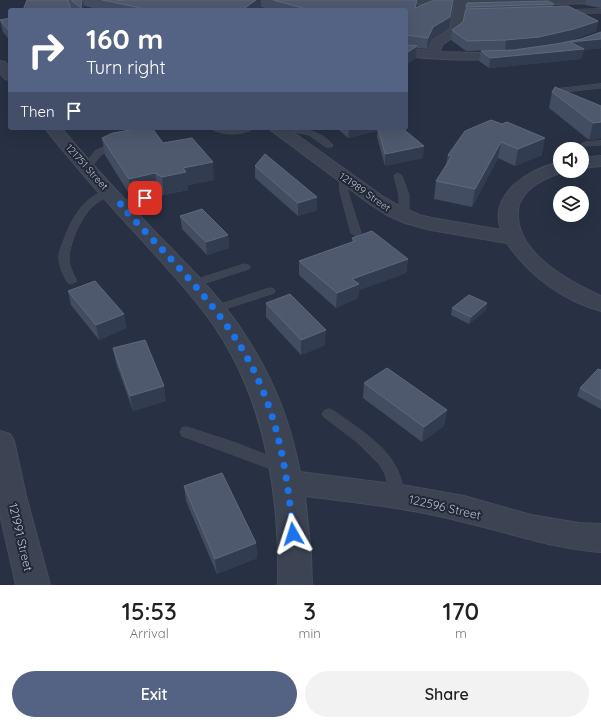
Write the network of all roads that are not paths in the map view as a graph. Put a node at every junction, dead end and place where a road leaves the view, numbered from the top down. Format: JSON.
{"nodes":[{"id":1,"x":397,"y":0,"type":"edge"},
{"id":2,"x":601,"y":0,"type":"edge"},
{"id":3,"x":430,"y":1,"type":"edge"},
{"id":4,"x":460,"y":3,"type":"junction"},
{"id":5,"x":601,"y":11,"type":"edge"},
{"id":6,"x":562,"y":12,"type":"edge"},
{"id":7,"x":408,"y":52,"type":"edge"},
{"id":8,"x":519,"y":53,"type":"edge"},
{"id":9,"x":433,"y":55,"type":"junction"},
{"id":10,"x":0,"y":65,"type":"edge"},
{"id":11,"x":8,"y":74,"type":"edge"},
{"id":12,"x":601,"y":86,"type":"edge"},
{"id":13,"x":556,"y":91,"type":"edge"},
{"id":14,"x":55,"y":130,"type":"edge"},
{"id":15,"x":221,"y":130,"type":"edge"},
{"id":16,"x":242,"y":130,"type":"edge"},
{"id":17,"x":279,"y":130,"type":"edge"},
{"id":18,"x":297,"y":130,"type":"edge"},
{"id":19,"x":601,"y":143,"type":"edge"},
{"id":20,"x":119,"y":144,"type":"edge"},
{"id":21,"x":589,"y":144,"type":"edge"},
{"id":22,"x":329,"y":145,"type":"dead end"},
{"id":23,"x":601,"y":161,"type":"edge"},
{"id":24,"x":589,"y":162,"type":"edge"},
{"id":25,"x":87,"y":167,"type":"junction"},
{"id":26,"x":553,"y":171,"type":"edge"},
{"id":27,"x":342,"y":176,"type":"junction"},
{"id":28,"x":398,"y":176,"type":"dead end"},
{"id":29,"x":158,"y":195,"type":"dead end"},
{"id":30,"x":115,"y":198,"type":"junction"},
{"id":31,"x":404,"y":216,"type":"junction"},
{"id":32,"x":356,"y":233,"type":"dead end"},
{"id":33,"x":513,"y":238,"type":"junction"},
{"id":34,"x":245,"y":267,"type":"dead end"},
{"id":35,"x":72,"y":281,"type":"dead end"},
{"id":36,"x":193,"y":284,"type":"junction"},
{"id":37,"x":270,"y":291,"type":"dead end"},
{"id":38,"x":601,"y":304,"type":"edge"},
{"id":39,"x":213,"y":310,"type":"junction"},
{"id":40,"x":329,"y":414,"type":"dead end"},
{"id":41,"x":187,"y":432,"type":"dead end"},
{"id":42,"x":0,"y":441,"type":"edge"},
{"id":43,"x":286,"y":475,"type":"junction"},
{"id":44,"x":397,"y":497,"type":"junction"},
{"id":45,"x":601,"y":538,"type":"edge"},
{"id":46,"x":33,"y":585,"type":"edge"},
{"id":47,"x":295,"y":585,"type":"edge"}],
"edges":[{"from":1,"to":3,"type":"street"},
{"from":2,"to":4,"type":"street"},
{"from":3,"to":4,"type":"street"},
{"from":4,"to":9,"type":"street"},
{"from":5,"to":6,"type":"lane"},
{"from":7,"to":9,"type":"street"},
{"from":8,"to":9,"type":"street"},
{"from":10,"to":11,"type":"street"},
{"from":12,"to":13,"type":"lane"},
{"from":14,"to":25,"type":"street","name":"121751 Street"},
{"from":15,"to":16,"type":"lane"},
{"from":17,"to":27,"type":"street","name":"121989 Street"},
{"from":18,"to":22,"type":"lane"},
{"from":19,"to":21,"type":"lane"},
{"from":20,"to":25,"type":"lane"},
{"from":23,"to":24,"type":"street"},
{"from":25,"to":30,"type":"street","name":"121751 Street"},
{"from":26,"to":33,"type":"street"},
{"from":27,"to":31,"type":"street","name":"121989 Street"},
{"from":27,"to":32,"type":"lane"},
{"from":28,"to":31,"type":"lane"},
{"from":29,"to":30,"type":"lane"},
{"from":30,"to":35,"type":"lane"},
{"from":30,"to":36,"type":"street","name":"121751 Street"},
{"from":31,"to":33,"type":"street","name":"121989 Street"},
{"from":33,"to":38,"type":"street"},
{"from":34,"to":36,"type":"lane"},
{"from":36,"to":39,"type":"street","name":"121751 Street"},
{"from":37,"to":39,"type":"lane"},
{"from":39,"to":43,"type":"street","name":"121751 Street"},
{"from":40,"to":44,"type":"lane"},
{"from":41,"to":43,"type":"lane"},
{"from":42,"to":46,"type":"street","name":"121991 Street"},
{"from":43,"to":44,"type":"street","name":"122596 Street"},
{"from":43,"to":47,"type":"street","name":"121751 Street"},
{"from":44,"to":45,"type":"street","name":"122596 Street"}]}
